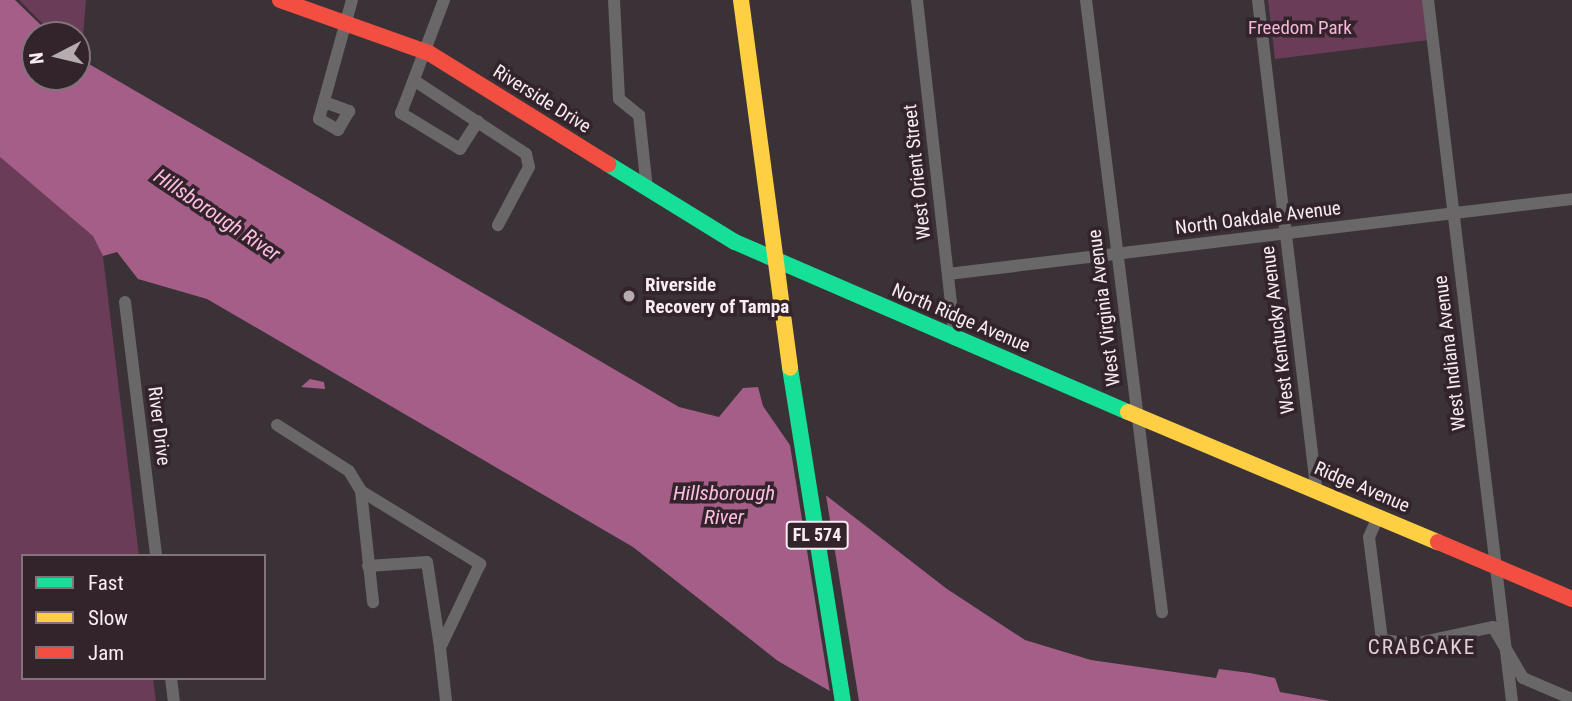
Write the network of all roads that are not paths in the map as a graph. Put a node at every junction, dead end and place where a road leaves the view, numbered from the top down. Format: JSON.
{"nodes":[{"id":1,"x":280,"y":0,"type":"edge"},
{"id":2,"x":352,"y":0,"type":"edge"},
{"id":3,"x":444,"y":0,"type":"edge"},
{"id":4,"x":614,"y":0,"type":"edge"},
{"id":5,"x":741,"y":0,"type":"edge"},
{"id":6,"x":917,"y":0,"type":"edge"},
{"id":7,"x":1086,"y":0,"type":"edge"},
{"id":8,"x":1258,"y":0,"type":"edge"},
{"id":9,"x":1428,"y":0,"type":"edge"},
{"id":10,"x":346,"y":26,"type":"junction"},
{"id":11,"x":429,"y":53,"type":"junction"},
{"id":12,"x":415,"y":80,"type":"junction"},
{"id":13,"x":324,"y":102,"type":"dead end"},
{"id":14,"x":478,"y":121,"type":"junction"},
{"id":15,"x":647,"y":189,"type":"junction"},
{"id":16,"x":1572,"y":199,"type":"edge"},
{"id":17,"x":1453,"y":214,"type":"junction"},
{"id":18,"x":498,"y":225,"type":"dead end"},
{"id":19,"x":1285,"y":234,"type":"junction"},
{"id":20,"x":1117,"y":255,"type":"junction"},
{"id":21,"x":772,"y":258,"type":"junction"},
{"id":22,"x":948,"y":274,"type":"junction"},
{"id":23,"x":125,"y":302,"type":"dead end"},
{"id":24,"x":956,"y":340,"type":"junction"},
{"id":25,"x":1136,"y":413,"type":"junction"},
{"id":26,"x":277,"y":425,"type":"dead end"},
{"id":27,"x":1317,"y":489,"type":"junction"},
{"id":28,"x":361,"y":491,"type":"junction"},
{"id":29,"x":1378,"y":517,"type":"junction"},
{"id":30,"x":156,"y":554,"type":"edge"},
{"id":31,"x":368,"y":566,"type":"junction"},
{"id":32,"x":1495,"y":566,"type":"junction"},
{"id":33,"x":1572,"y":599,"type":"edge"},
{"id":34,"x":373,"y":603,"type":"dead end"},
{"id":35,"x":1162,"y":612,"type":"dead end"},
{"id":36,"x":440,"y":648,"type":"junction"},
{"id":37,"x":1505,"y":648,"type":"junction"},
{"id":38,"x":171,"y":680,"type":"edge"},
{"id":39,"x":1572,"y":699,"type":"edge"},
{"id":40,"x":174,"y":701,"type":"edge"},
{"id":41,"x":446,"y":701,"type":"edge"},
{"id":42,"x":844,"y":701,"type":"edge"},
{"id":43,"x":1512,"y":701,"type":"edge"}],
"edges":[{"from":1,"to":10,"type":"street","name":"Riverside Drive"},
{"from":2,"to":10,"type":"street"},
{"from":3,"to":11,"type":"street"},
{"from":4,"to":15,"type":"street"},
{"from":5,"to":21,"type":"street","number":"FL 574"},
{"from":6,"to":22,"type":"street","name":"West Orient Street"},
{"from":7,"to":20,"type":"street","name":"West Virginia Avenue"},
{"from":8,"to":19,"type":"street","name":"West Kentucky Avenue"},
{"from":9,"to":17,"type":"street","name":"West Indiana Avenue"},
{"from":10,"to":11,"type":"street","name":"Riverside Drive"},
{"from":10,"to":13,"type":"street"},
{"from":11,"to":12,"type":"street"},
{"from":11,"to":15,"type":"street","name":"Riverside Drive"},
{"from":12,"to":14,"type":"street"},
{"from":12,"to":14,"type":"street"},
{"from":14,"to":18,"type":"street"},
{"from":15,"to":21,"type":"street","name":"Riverside Drive"},
{"from":16,"to":17,"type":"street","name":"North Oakdale Avenue"},
{"from":17,"to":19,"type":"street","name":"North Oakdale Avenue"},
{"from":17,"to":32,"type":"street","name":"West Indiana Avenue"},
{"from":19,"to":20,"type":"street","name":"North Oakdale Avenue"},
{"from":19,"to":27,"type":"street","name":"West Kentucky Avenue"},
{"from":20,"to":22,"type":"street","name":"North Oakdale Avenue"},
{"from":20,"to":25,"type":"street","name":"West Virginia Avenue"},
{"from":21,"to":24,"type":"street","name":"North Ridge Avenue"},
{"from":21,"to":42,"type":"street","number":"FL 574"},
{"from":22,"to":24,"type":"street","name":"West Orient Street"},
{"from":23,"to":30,"type":"street","name":"River Drive"},
{"from":24,"to":25,"type":"street","name":"North Ridge Avenue"},
{"from":25,"to":27,"type":"street","name":"Ridge Avenue"},
{"from":25,"to":35,"type":"street","name":"West Virginia Avenue"},
{"from":26,"to":28,"type":"street"},
{"from":27,"to":29,"type":"street","name":"Ridge Avenue"},
{"from":28,"to":31,"type":"street"},
{"from":28,"to":36,"type":"street"},
{"from":29,"to":32,"type":"street","name":"Ridge Avenue"},
{"from":29,"to":37,"type":"street"},
{"from":31,"to":34,"type":"street"},
{"from":31,"to":36,"type":"street"},
{"from":32,"to":33,"type":"street","name":"Ridge Avenue"},
{"from":32,"to":37,"type":"street","name":"West Indiana Avenue"},
{"from":36,"to":41,"type":"street"},
{"from":37,"to":39,"type":"street"},
{"from":37,"to":43,"type":"street","name":"West Indiana Avenue"},
{"from":38,"to":40,"type":"street"}]}
